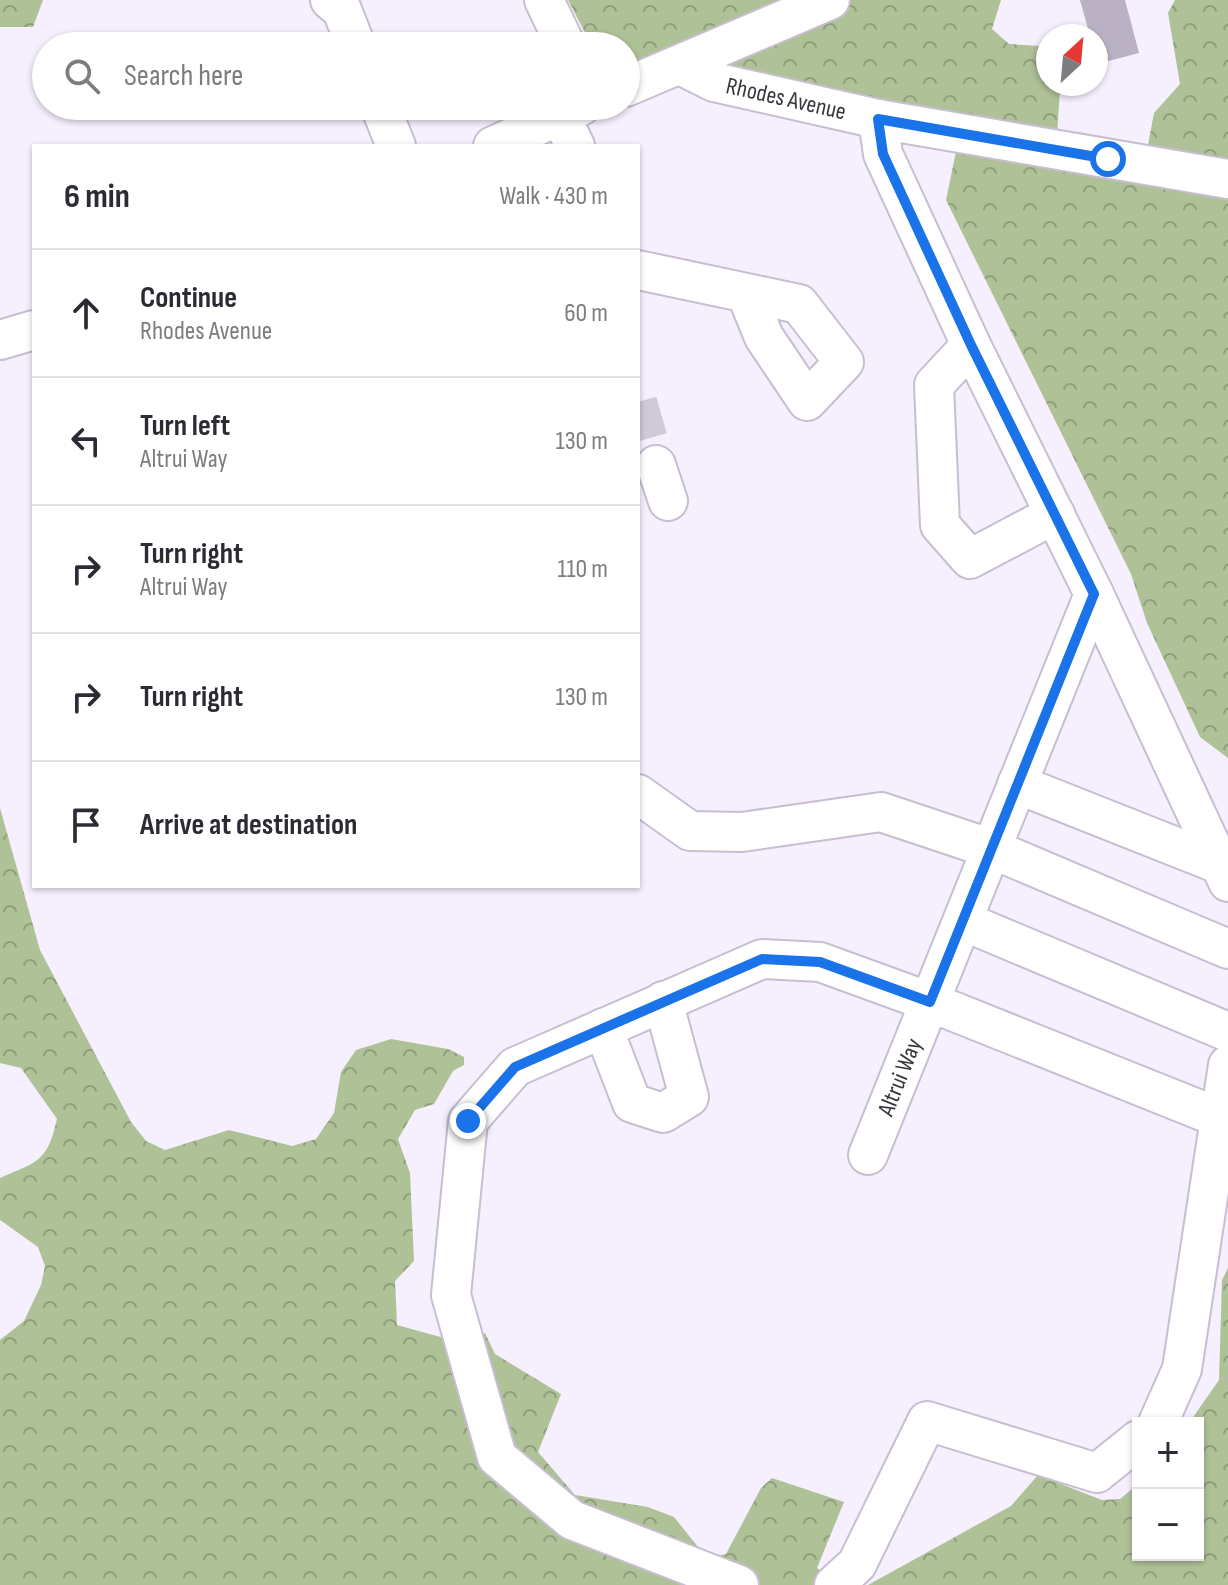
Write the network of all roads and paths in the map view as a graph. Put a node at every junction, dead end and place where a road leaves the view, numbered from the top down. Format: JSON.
{"nodes":[{"id":1,"x":544,"y":0,"type":"edge"},
{"id":2,"x":830,"y":0,"type":"edge"},
{"id":3,"x":338,"y":3,"type":"edge"},
{"id":4,"x":350,"y":32,"type":"edge"},
{"id":5,"x":559,"y":32,"type":"edge"},
{"id":6,"x":680,"y":65,"type":"junction"},
{"id":7,"x":640,"y":81,"type":"edge"},
{"id":8,"x":878,"y":119,"type":"junction"},
{"id":9,"x":386,"y":120,"type":"edge"},
{"id":10,"x":572,"y":122,"type":"edge"},
{"id":11,"x":395,"y":144,"type":"edge"},
{"id":12,"x":500,"y":144,"type":"edge"},
{"id":13,"x":1228,"y":179,"type":"edge"},
{"id":14,"x":640,"y":270,"type":"edge"},
{"id":15,"x":746,"y":293,"type":"dead end"},
{"id":16,"x":32,"y":331,"type":"edge"},
{"id":17,"x":0,"y":340,"type":"edge"},
{"id":18,"x":971,"y":345,"type":"junction"},
{"id":19,"x":656,"y":465,"type":"tunnel mouth"},
{"id":20,"x":668,"y":501,"type":"dead end"},
{"id":21,"x":1055,"y":514,"type":"junction"},
{"id":22,"x":1094,"y":594,"type":"junction"},
{"id":23,"x":1017,"y":784,"type":"junction"},
{"id":24,"x":640,"y":795,"type":"edge"},
{"id":25,"x":992,"y":849,"type":"junction"},
{"id":26,"x":1224,"y":873,"type":"edge"},
{"id":27,"x":963,"y":921,"type":"junction"},
{"id":28,"x":1228,"y":949,"type":"edge"},
{"id":29,"x":663,"y":1001,"type":"junction"},
{"id":30,"x":930,"y":1002,"type":"junction"},
{"id":31,"x":603,"y":1028,"type":"junction"},
{"id":32,"x":1228,"y":1032,"type":"edge"},
{"id":33,"x":1228,"y":1065,"type":"edge"},
{"id":34,"x":1220,"y":1118,"type":"junction"},
{"id":35,"x":868,"y":1155,"type":"dead end"},
{"id":36,"x":1161,"y":1417,"type":"edge"},
{"id":37,"x":1132,"y":1445,"type":"edge"},
{"id":38,"x":739,"y":1585,"type":"edge"},
{"id":39,"x":834,"y":1585,"type":"edge"}],
"edges":[{"from":1,"to":5,"type":"street"},
{"from":2,"to":6,"type":"street"},
{"from":3,"to":4,"type":"street"},
{"from":6,"to":7,"type":"street"},
{"from":6,"to":8,"type":"street","name":"Rhodes Avenue"},
{"from":8,"to":13,"type":"street","name":"Rhodes Avenue"},
{"from":8,"to":18,"type":"street"},
{"from":9,"to":11,"type":"street"},
{"from":10,"to":12,"type":"street"},
{"from":14,"to":15,"type":"street"},
{"from":16,"to":17,"type":"street"},
{"from":18,"to":21,"type":"street"},
{"from":18,"to":21,"type":"street"},
{"from":19,"to":20,"type":"street"},
{"from":21,"to":22,"type":"street"},
{"from":22,"to":23,"type":"street","name":"Altrui Way"},
{"from":22,"to":26,"type":"street"},
{"from":23,"to":25,"type":"street","name":"Altrui Way"},
{"from":23,"to":26,"type":"street"},
{"from":24,"to":25,"type":"street"},
{"from":25,"to":27,"type":"street","name":"Altrui Way"},
{"from":25,"to":28,"type":"street"},
{"from":27,"to":30,"type":"street","name":"Altrui Way"},
{"from":27,"to":32,"type":"street"},
{"from":29,"to":30,"type":"street"},
{"from":29,"to":31,"type":"street"},
{"from":29,"to":31,"type":"street"},
{"from":30,"to":34,"type":"street"},
{"from":30,"to":35,"type":"street","name":"Altrui Way"},
{"from":31,"to":38,"type":"street"},
{"from":33,"to":34,"type":"street"},
{"from":34,"to":36,"type":"street"},
{"from":37,"to":39,"type":"street"}]}
